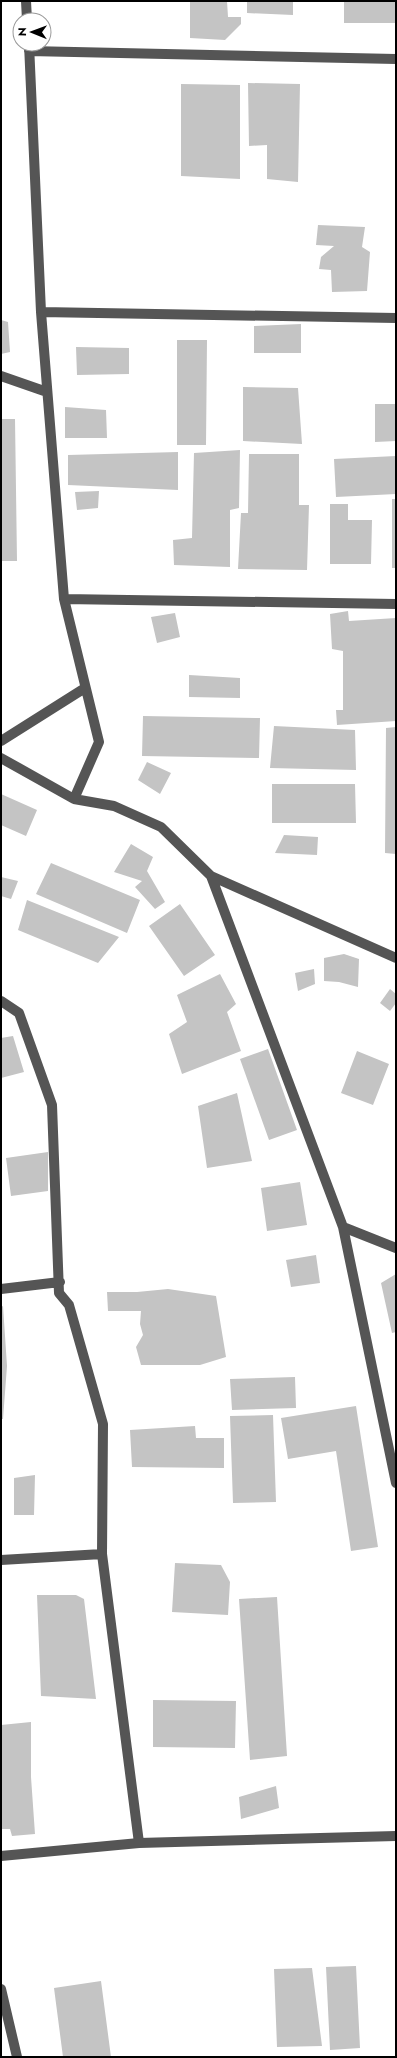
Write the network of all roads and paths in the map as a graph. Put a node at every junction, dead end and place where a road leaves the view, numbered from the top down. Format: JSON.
{"nodes":[{"id":1,"x":23,"y":1,"type":"edge"},
{"id":2,"x":25,"y":12,"type":"edge"},
{"id":3,"x":52,"y":49,"type":"edge"},
{"id":4,"x":29,"y":52,"type":"edge"},
{"id":5,"x":396,"y":59,"type":"edge"},
{"id":6,"x":41,"y":312,"type":"junction"},
{"id":7,"x":396,"y":318,"type":"edge"},
{"id":8,"x":1,"y":376,"type":"edge"},
{"id":9,"x":47,"y":392,"type":"junction"},
{"id":10,"x":64,"y":599,"type":"junction"},
{"id":11,"x":396,"y":604,"type":"edge"},
{"id":12,"x":85,"y":688,"type":"junction"},
{"id":13,"x":1,"y":741,"type":"edge"},
{"id":14,"x":1,"y":758,"type":"edge"},
{"id":15,"x":74,"y":799,"type":"junction"},
{"id":16,"x":211,"y":876,"type":"junction"},
{"id":17,"x":396,"y":958,"type":"edge"},
{"id":18,"x":1,"y":1001,"type":"edge"},
{"id":19,"x":343,"y":1227,"type":"junction"},
{"id":20,"x":396,"y":1248,"type":"edge"},
{"id":21,"x":60,"y":1282,"type":"junction"},
{"id":22,"x":1,"y":1289,"type":"edge"},
{"id":23,"x":396,"y":1483,"type":"edge"},
{"id":24,"x":102,"y":1554,"type":"junction"},
{"id":25,"x":1,"y":1560,"type":"edge"},
{"id":26,"x":396,"y":1836,"type":"edge"},
{"id":27,"x":139,"y":1843,"type":"junction"},
{"id":28,"x":1,"y":1856,"type":"edge"},
{"id":29,"x":1,"y":1989,"type":"edge"},
{"id":30,"x":17,"y":2057,"type":"edge"}],
"edges":[{"from":1,"to":2,"type":"street"},
{"from":3,"to":5,"type":"street"},
{"from":4,"to":6,"type":"street"},
{"from":6,"to":7,"type":"street"},
{"from":6,"to":9,"type":"street"},
{"from":8,"to":9,"type":"street"},
{"from":9,"to":10,"type":"street"},
{"from":10,"to":11,"type":"street"},
{"from":10,"to":12,"type":"street"},
{"from":12,"to":13,"type":"street"},
{"from":12,"to":15,"type":"street"},
{"from":14,"to":15,"type":"street"},
{"from":15,"to":16,"type":"street"},
{"from":16,"to":17,"type":"street"},
{"from":16,"to":19,"type":"street"},
{"from":18,"to":21,"type":"street"},
{"from":19,"to":20,"type":"street"},
{"from":19,"to":23,"type":"street"},
{"from":21,"to":22,"type":"street"},
{"from":21,"to":24,"type":"street"},
{"from":24,"to":25,"type":"street"},
{"from":24,"to":27,"type":"street"},
{"from":26,"to":27,"type":"street"},
{"from":27,"to":28,"type":"street"},
{"from":29,"to":30,"type":"street"}]}
